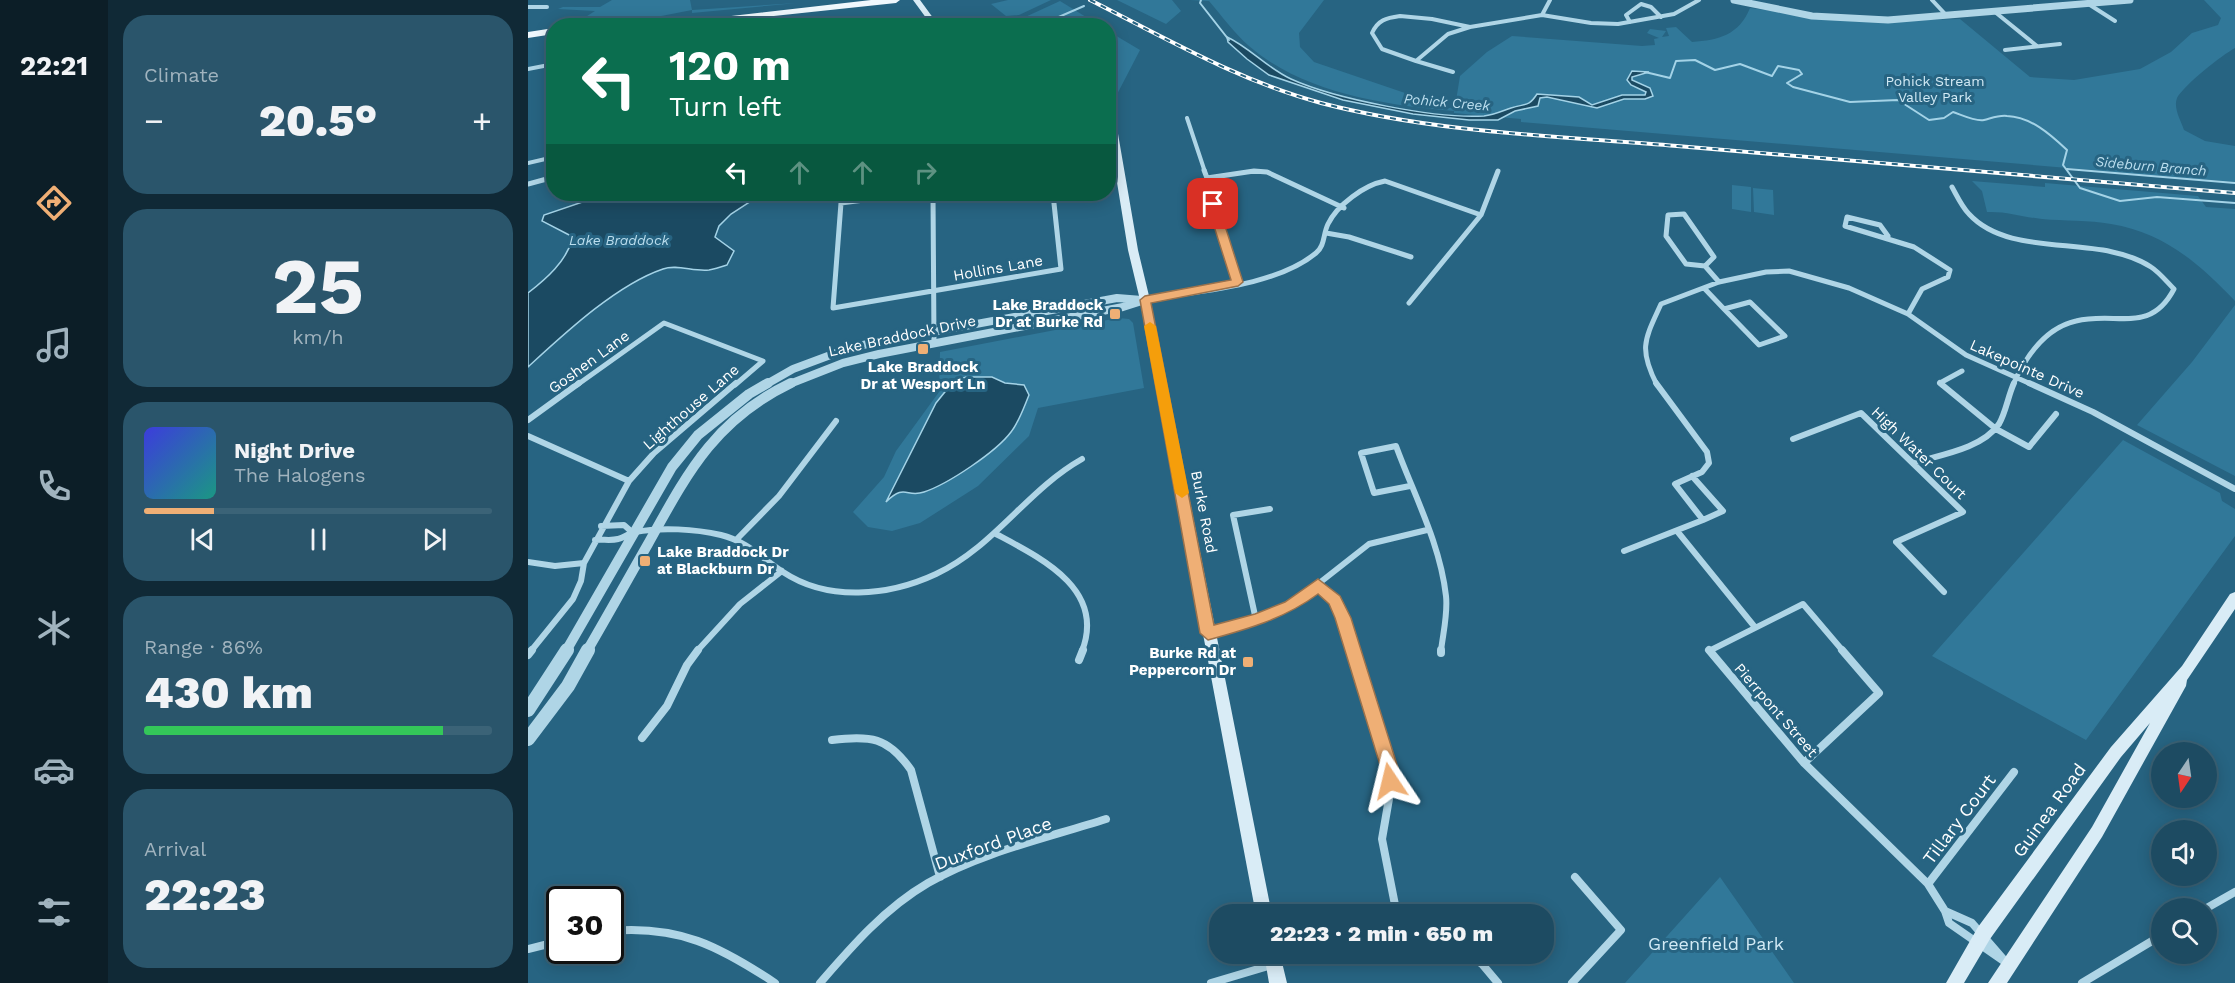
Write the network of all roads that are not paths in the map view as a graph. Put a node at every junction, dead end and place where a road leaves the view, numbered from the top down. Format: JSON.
{"nodes":[{"id":1,"x":844,"y":0,"type":"edge"},
{"id":2,"x":896,"y":0,"type":"edge"},
{"id":3,"x":916,"y":0,"type":"edge"},
{"id":4,"x":1550,"y":0,"type":"edge"},
{"id":5,"x":1699,"y":0,"type":"edge"},
{"id":6,"x":1734,"y":0,"type":"edge"},
{"id":7,"x":1932,"y":0,"type":"edge"},
{"id":8,"x":2130,"y":0,"type":"edge"},
{"id":9,"x":2090,"y":5,"type":"junction"},
{"id":10,"x":528,"y":7,"type":"edge"},
{"id":11,"x":547,"y":7,"type":"dead end"},
{"id":12,"x":1995,"y":12,"type":"junction"},
{"id":13,"x":1542,"y":15,"type":"junction"},
{"id":14,"x":1948,"y":16,"type":"junction"},
{"id":15,"x":1661,"y":17,"type":"junction"},
{"id":16,"x":673,"y":18,"type":"edge"},
{"id":17,"x":724,"y":18,"type":"edge"},
{"id":18,"x":930,"y":18,"type":"edge"},
{"id":19,"x":2115,"y":21,"type":"dead end"},
{"id":20,"x":1630,"y":22,"type":"junction"},
{"id":21,"x":1470,"y":27,"type":"junction"},
{"id":22,"x":546,"y":32,"type":"edge"},
{"id":23,"x":528,"y":35,"type":"edge"},
{"id":24,"x":546,"y":37,"type":"edge"},
{"id":25,"x":528,"y":40,"type":"edge"},
{"id":26,"x":2060,"y":44,"type":"dead end"},
{"id":27,"x":2037,"y":46,"type":"junction"},
{"id":28,"x":2005,"y":50,"type":"dead end"},
{"id":29,"x":1416,"y":61,"type":"junction"},
{"id":30,"x":546,"y":66,"type":"edge"},
{"id":31,"x":528,"y":69,"type":"edge"},
{"id":32,"x":1453,"y":72,"type":"dead end"},
{"id":33,"x":1187,"y":118,"type":"dead end"},
{"id":34,"x":1116,"y":146,"type":"edge"},
{"id":35,"x":546,"y":159,"type":"edge"},
{"id":36,"x":528,"y":163,"type":"edge"},
{"id":37,"x":1498,"y":171,"type":"dead end"},
{"id":38,"x":546,"y":179,"type":"edge"},
{"id":39,"x":528,"y":184,"type":"edge"},
{"id":40,"x":1952,"y":187,"type":"dead end"},
{"id":41,"x":856,"y":201,"type":"edge"},
{"id":42,"x":933,"y":201,"type":"edge"},
{"id":43,"x":1054,"y":201,"type":"edge"},
{"id":44,"x":1213,"y":204,"type":"dead end"},
{"id":45,"x":1344,"y":208,"type":"junction"},
{"id":46,"x":1481,"y":215,"type":"junction"},
{"id":47,"x":1326,"y":233,"type":"junction"},
{"id":48,"x":1888,"y":236,"type":"junction"},
{"id":49,"x":1411,"y":257,"type":"dead end"},
{"id":50,"x":1705,"y":266,"type":"junction"},
{"id":51,"x":1238,"y":282,"type":"junction"},
{"id":52,"x":1719,"y":282,"type":"junction"},
{"id":53,"x":1704,"y":288,"type":"junction"},
{"id":54,"x":935,"y":292,"type":"junction"},
{"id":55,"x":1145,"y":300,"type":"junction"},
{"id":56,"x":1409,"y":303,"type":"dead end"},
{"id":57,"x":1724,"y":309,"type":"junction"},
{"id":58,"x":1908,"y":314,"type":"junction"},
{"id":59,"x":664,"y":323,"type":"joint"},
{"id":60,"x":934,"y":338,"type":"junction"},
{"id":61,"x":1962,"y":371,"type":"dead end"},
{"id":62,"x":2017,"y":379,"type":"junction"},
{"id":63,"x":2056,"y":414,"type":"dead end"},
{"id":64,"x":528,"y":420,"type":"edge"},
{"id":65,"x":836,"y":421,"type":"dead end"},
{"id":66,"x":1996,"y":429,"type":"junction"},
{"id":67,"x":528,"y":436,"type":"edge"},
{"id":68,"x":1793,"y":439,"type":"dead end"},
{"id":69,"x":1082,"y":459,"type":"dead end"},
{"id":70,"x":1913,"y":463,"type":"junction"},
{"id":71,"x":1692,"y":476,"type":"junction"},
{"id":72,"x":629,"y":481,"type":"junction"},
{"id":73,"x":1410,"y":486,"type":"junction"},
{"id":74,"x":2235,"y":489,"type":"edge"},
{"id":75,"x":1270,"y":508,"type":"dead end"},
{"id":76,"x":1704,"y":520,"type":"junction"},
{"id":77,"x":602,"y":526,"type":"junction"},
{"id":78,"x":1427,"y":530,"type":"junction"},
{"id":79,"x":1677,"y":531,"type":"junction"},
{"id":80,"x":633,"y":532,"type":"junction"},
{"id":81,"x":654,"y":532,"type":"junction"},
{"id":82,"x":996,"y":534,"type":"junction"},
{"id":83,"x":737,"y":539,"type":"junction"},
{"id":84,"x":595,"y":540,"type":"junction"},
{"id":85,"x":1624,"y":551,"type":"dead end"},
{"id":86,"x":528,"y":562,"type":"edge"},
{"id":87,"x":584,"y":563,"type":"junction"},
{"id":88,"x":782,"y":571,"type":"junction"},
{"id":89,"x":1318,"y":585,"type":"junction"},
{"id":90,"x":1944,"y":592,"type":"dead end"},
{"id":91,"x":2235,"y":598,"type":"edge"},
{"id":92,"x":1256,"y":620,"type":"junction"},
{"id":93,"x":1754,"y":626,"type":"junction"},
{"id":94,"x":1208,"y":633,"type":"junction"},
{"id":95,"x":1441,"y":653,"type":"dead end"},
{"id":96,"x":528,"y":655,"type":"edge"},
{"id":97,"x":1079,"y":660,"type":"dead end"},
{"id":98,"x":2187,"y":670,"type":"junction"},
{"id":99,"x":528,"y":710,"type":"edge"},
{"id":100,"x":642,"y":738,"type":"dead end"},
{"id":101,"x":528,"y":739,"type":"edge"},
{"id":102,"x":832,"y":740,"type":"dead end"},
{"id":103,"x":1804,"y":763,"type":"junction"},
{"id":104,"x":2014,"y":772,"type":"dead end"},
{"id":105,"x":1106,"y":819,"type":"dead end"},
{"id":106,"x":940,"y":877,"type":"junction"},
{"id":107,"x":1575,"y":878,"type":"dead end"},
{"id":108,"x":1928,"y":884,"type":"junction"},
{"id":109,"x":2235,"y":892,"type":"edge"},
{"id":110,"x":2217,"y":902,"type":"edge"},
{"id":111,"x":1262,"y":904,"type":"edge"},
{"id":112,"x":1395,"y":904,"type":"edge"},
{"id":113,"x":1945,"y":911,"type":"junction"},
{"id":114,"x":624,"y":930,"type":"edge"},
{"id":115,"x":1980,"y":939,"type":"junction"},
{"id":116,"x":2151,"y":942,"type":"edge"},
{"id":117,"x":546,"y":944,"type":"edge"},
{"id":118,"x":528,"y":949,"type":"edge"},
{"id":119,"x":1257,"y":964,"type":"edge"},
{"id":120,"x":1273,"y":964,"type":"edge"},
{"id":121,"x":1482,"y":964,"type":"edge"},
{"id":122,"x":2008,"y":964,"type":"junction"},
{"id":123,"x":776,"y":983,"type":"edge"},
{"id":124,"x":820,"y":983,"type":"edge"},
{"id":125,"x":1211,"y":983,"type":"edge"},
{"id":126,"x":1278,"y":983,"type":"edge"},
{"id":127,"x":1498,"y":983,"type":"edge"},
{"id":128,"x":1572,"y":983,"type":"edge"},
{"id":129,"x":1955,"y":983,"type":"edge"},
{"id":130,"x":1997,"y":983,"type":"edge"},
{"id":131,"x":2082,"y":983,"type":"edge"}],
"edges":[{"from":1,"to":16,"type":"main road"},
{"from":2,"to":17,"type":"main road"},
{"from":3,"to":18,"type":"main road"},
{"from":4,"to":13,"type":"street"},
{"from":5,"to":15,"type":"street"},
{"from":6,"to":14,"type":"street"},
{"from":7,"to":14,"type":"street"},
{"from":8,"to":9,"type":"street"},
{"from":9,"to":12,"type":"street"},
{"from":9,"to":19,"type":"street"},
{"from":10,"to":11,"type":"street"},
{"from":12,"to":14,"type":"street"},
{"from":12,"to":27,"type":"street"},
{"from":13,"to":20,"type":"street"},
{"from":13,"to":21,"type":"street"},
{"from":15,"to":20,"type":"street"},
{"from":15,"to":20,"type":"street"},
{"from":21,"to":29,"type":"street"},
{"from":21,"to":29,"type":"street"},
{"from":22,"to":23,"type":"main road"},
{"from":24,"to":25,"type":"main road"},
{"from":26,"to":27,"type":"street"},
{"from":27,"to":28,"type":"street"},
{"from":29,"to":32,"type":"street"},
{"from":30,"to":31,"type":"street"},
{"from":33,"to":45,"type":"street"},
{"from":34,"to":55,"type":"main road","name":"Burke Road"},
{"from":35,"to":36,"type":"street"},
{"from":37,"to":46,"type":"street"},
{"from":38,"to":39,"type":"street"},
{"from":40,"to":62,"type":"street"},
{"from":41,"to":54,"type":"street"},
{"from":42,"to":54,"type":"street"},
{"from":43,"to":54,"type":"street","name":"Hollins Lane"},
{"from":44,"to":51,"type":"street"},
{"from":45,"to":46,"type":"street","name":"Lake Braddock Drive"},
{"from":45,"to":47,"type":"street","name":"Lake Braddock Drive"},
{"from":46,"to":56,"type":"street"},
{"from":47,"to":49,"type":"street"},
{"from":47,"to":51,"type":"street","name":"Lake Braddock Drive"},
{"from":48,"to":48,"type":"street"},
{"from":48,"to":58,"type":"street"},
{"from":50,"to":50,"type":"street"},
{"from":50,"to":52,"type":"street"},
{"from":51,"to":55,"type":"street","name":"Lake Braddock Drive"},
{"from":52,"to":53,"type":"street","name":"Lakepointe Drive"},
{"from":52,"to":58,"type":"street","name":"Lakepointe Drive"},
{"from":53,"to":57,"type":"street"},
{"from":53,"to":71,"type":"street","name":"Lakepointe Drive"},
{"from":54,"to":60,"type":"street"},
{"from":55,"to":60,"type":"street","name":"Lake Braddock Drive"},
{"from":55,"to":94,"type":"main road","name":"Burke Road"},
{"from":57,"to":57,"type":"street"},
{"from":58,"to":62,"type":"street","name":"Lakepointe Drive"},
{"from":59,"to":64,"type":"street","name":"Goshen Lane"},
{"from":59,"to":72,"type":"street","name":"Lighthouse Lane"},
{"from":60,"to":80,"type":"street","name":"Lake Braddock Drive"},
{"from":60,"to":81,"type":"street","name":"Lake Braddock Drive"},
{"from":61,"to":66,"type":"street"},
{"from":62,"to":66,"type":"street"},
{"from":62,"to":74,"type":"street","name":"Lakepointe Drive"},
{"from":63,"to":66,"type":"street"},
{"from":65,"to":83,"type":"street"},
{"from":66,"to":70,"type":"street"},
{"from":67,"to":72,"type":"street"},
{"from":68,"to":70,"type":"street","name":"High Water Court"},
{"from":69,"to":82,"type":"street"},
{"from":70,"to":90,"type":"street","name":"High Water Court"},
{"from":71,"to":76,"type":"street"},
{"from":71,"to":76,"type":"street"},
{"from":72,"to":77,"type":"street","name":"Lighthouse Lane"},
{"from":73,"to":73,"type":"street"},
{"from":73,"to":78,"type":"street"},
{"from":75,"to":92,"type":"street"},
{"from":76,"to":79,"type":"street"},
{"from":77,"to":80,"type":"street"},
{"from":77,"to":84,"type":"street","name":"Lighthouse Lane"},
{"from":78,"to":89,"type":"street"},
{"from":78,"to":95,"type":"street"},
{"from":79,"to":85,"type":"street"},
{"from":79,"to":93,"type":"street"},
{"from":80,"to":81,"type":"street"},
{"from":80,"to":84,"type":"street"},
{"from":80,"to":99,"type":"street","name":"Lake Braddock Drive"},
{"from":81,"to":83,"type":"street"},
{"from":81,"to":101,"type":"street","name":"Lake Braddock Drive"},
{"from":82,"to":88,"type":"street"},
{"from":82,"to":97,"type":"street"},
{"from":83,"to":88,"type":"street"},
{"from":84,"to":87,"type":"street","name":"Lighthouse Lane"},
{"from":86,"to":87,"type":"street"},
{"from":87,"to":96,"type":"street","name":"Lighthouse Lane"},
{"from":88,"to":100,"type":"street"},
{"from":89,"to":92,"type":"street"},
{"from":89,"to":112,"type":"street"},
{"from":91,"to":98,"type":"main road","name":"Guinea Road"},
{"from":92,"to":94,"type":"street"},
{"from":93,"to":103,"type":"street","name":"Pierrpont Street"},
{"from":93,"to":103,"type":"street"},
{"from":94,"to":111,"type":"main road","name":"Burke Road"},
{"from":98,"to":115,"type":"main road","name":"Guinea Road"},
{"from":98,"to":122,"type":"main road","name":"Guinea Road"},
{"from":102,"to":106,"type":"street"},
{"from":103,"to":108,"type":"street","name":"Pierrpont Street"},
{"from":104,"to":108,"type":"street","name":"Tillary Court"},
{"from":105,"to":106,"type":"street","name":"Duxford Place"},
{"from":106,"to":124,"type":"street","name":"Duxford Place"},
{"from":107,"to":128,"type":"street"},
{"from":108,"to":113,"type":"street","name":"Pierrpont Street"},
{"from":109,"to":110,"type":"street"},
{"from":113,"to":115,"type":"street","name":"Pierrpont Street"},
{"from":113,"to":115,"type":"street","name":"Pierrpont Street"},
{"from":114,"to":123,"type":"street"},
{"from":115,"to":122,"type":"street","name":"Pierrpont Street"},
{"from":115,"to":122,"type":"street","name":"Pierrpont Street"},
{"from":115,"to":129,"type":"main road","name":"Guinea Road"},
{"from":116,"to":131,"type":"street"},
{"from":117,"to":118,"type":"street"},
{"from":119,"to":125,"type":"street"},
{"from":120,"to":126,"type":"main road"},
{"from":121,"to":127,"type":"street"},
{"from":122,"to":130,"type":"main road","name":"Guinea Road"}]}
